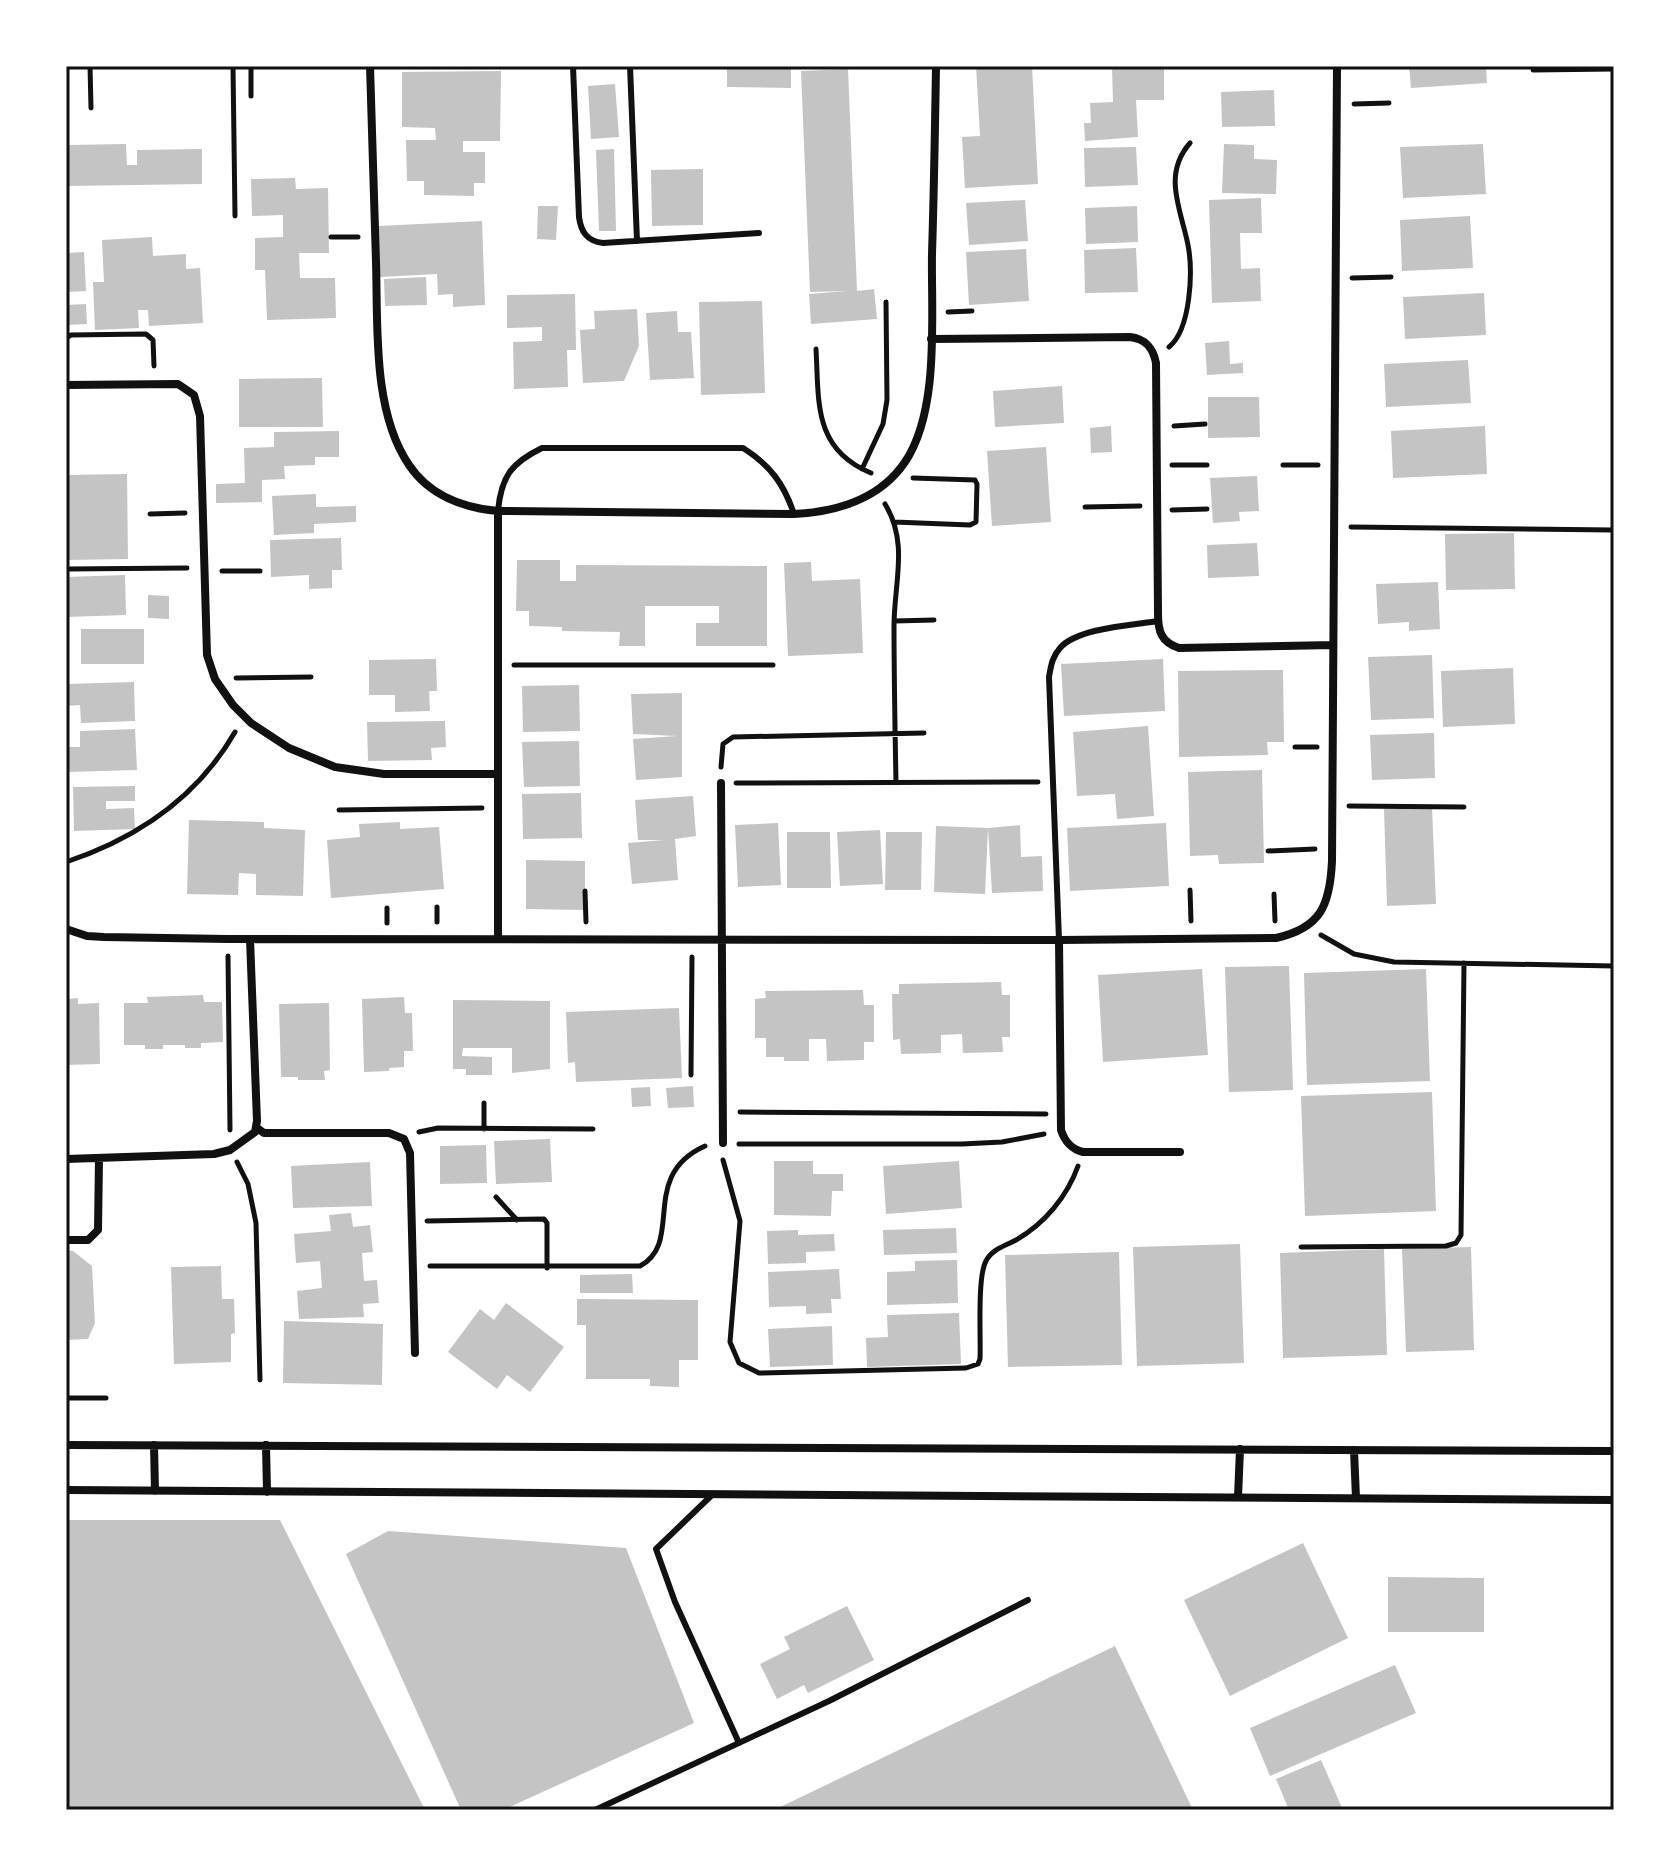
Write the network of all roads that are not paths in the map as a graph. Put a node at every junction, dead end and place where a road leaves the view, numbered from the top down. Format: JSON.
{"nodes":[{"id":1,"x":370,"y":66,"type":"edge"},
{"id":2,"x":573,"y":66,"type":"edge"},
{"id":3,"x":630,"y":66,"type":"edge"},
{"id":4,"x":936,"y":66,"type":"edge"},
{"id":5,"x":1337,"y":66,"type":"edge"},
{"id":6,"x":759,"y":233,"type":"dead end"},
{"id":7,"x":637,"y":241,"type":"junction"},
{"id":8,"x":931,"y":339,"type":"junction"},
{"id":9,"x":66,"y":385,"type":"edge"},
{"id":10,"x":498,"y":511,"type":"junction"},
{"id":11,"x":794,"y":514,"type":"junction"},
{"id":12,"x":1158,"y":621,"type":"junction"},
{"id":13,"x":1333,"y":645,"type":"junction"},
{"id":14,"x":498,"y":774,"type":"junction"},
{"id":15,"x":721,"y":783,"type":"road end"},
{"id":16,"x":66,"y":929,"type":"edge"},
{"id":17,"x":250,"y":939,"type":"junction"},
{"id":18,"x":498,"y":939,"type":"junction"},
{"id":19,"x":723,"y":940,"type":"junction"},
{"id":20,"x":1059,"y":940,"type":"junction"},
{"id":21,"x":257,"y":1128,"type":"junction"},
{"id":22,"x":723,"y":1143,"type":"road end"},
{"id":23,"x":1180,"y":1152,"type":"dead end"},
{"id":24,"x":99,"y":1158,"type":"junction"},
{"id":25,"x":66,"y":1159,"type":"edge"},
{"id":26,"x":66,"y":1240,"type":"edge"},
{"id":27,"x":415,"y":1353,"type":"dead end"},
{"id":28,"x":66,"y":1445,"type":"edge"},
{"id":29,"x":154,"y":1445,"type":"junction"},
{"id":30,"x":266,"y":1445,"type":"junction"},
{"id":31,"x":1240,"y":1449,"type":"junction"},
{"id":32,"x":1354,"y":1450,"type":"junction"},
{"id":33,"x":1614,"y":1451,"type":"edge"},
{"id":34,"x":66,"y":1490,"type":"edge"},
{"id":35,"x":155,"y":1491,"type":"junction"},
{"id":36,"x":267,"y":1492,"type":"junction"},
{"id":37,"x":713,"y":1494,"type":"junction"},
{"id":38,"x":1238,"y":1497,"type":"junction"},
{"id":39,"x":1356,"y":1498,"type":"junction"},
{"id":40,"x":1614,"y":1500,"type":"edge"},
{"id":41,"x":1028,"y":1600,"type":"dead end"},
{"id":42,"x":739,"y":1743,"type":"junction"},
{"id":43,"x":595,"y":1810,"type":"edge"}],
"edges":[{"from":1,"to":10,"type":"street"},
{"from":2,"to":7,"type":"lane"},
{"from":3,"to":7,"type":"lane"},
{"from":4,"to":8,"type":"street"},
{"from":5,"to":13,"type":"street"},
{"from":6,"to":7,"type":"lane"},
{"from":8,"to":11,"type":"street"},
{"from":8,"to":12,"type":"street"},
{"from":9,"to":14,"type":"street"},
{"from":10,"to":11,"type":"street"},
{"from":10,"to":11,"type":"lane"},
{"from":10,"to":14,"type":"street"},
{"from":12,"to":13,"type":"street"},
{"from":12,"to":20,"type":"lane"},
{"from":13,"to":20,"type":"street"},
{"from":14,"to":18,"type":"street"},
{"from":15,"to":19,"type":"street"},
{"from":16,"to":17,"type":"street"},
{"from":17,"to":18,"type":"street"},
{"from":17,"to":21,"type":"street"},
{"from":18,"to":19,"type":"street"},
{"from":19,"to":20,"type":"street"},
{"from":19,"to":22,"type":"street"},
{"from":20,"to":23,"type":"street"},
{"from":21,"to":24,"type":"street"},
{"from":21,"to":27,"type":"street"},
{"from":24,"to":25,"type":"street"},
{"from":24,"to":26,"type":"street"},
{"from":28,"to":29,"type":"street"},
{"from":29,"to":30,"type":"street"},
{"from":29,"to":35,"type":"street"},
{"from":30,"to":31,"type":"street"},
{"from":30,"to":36,"type":"street"},
{"from":31,"to":32,"type":"street"},
{"from":31,"to":38,"type":"street"},
{"from":32,"to":33,"type":"street"},
{"from":32,"to":39,"type":"street"},
{"from":34,"to":35,"type":"street"},
{"from":35,"to":36,"type":"street"},
{"from":36,"to":37,"type":"street"},
{"from":37,"to":38,"type":"street"},
{"from":37,"to":42,"type":"lane"},
{"from":38,"to":39,"type":"street"},
{"from":39,"to":40,"type":"street"},
{"from":41,"to":42,"type":"lane"},
{"from":42,"to":43,"type":"lane"}]}
